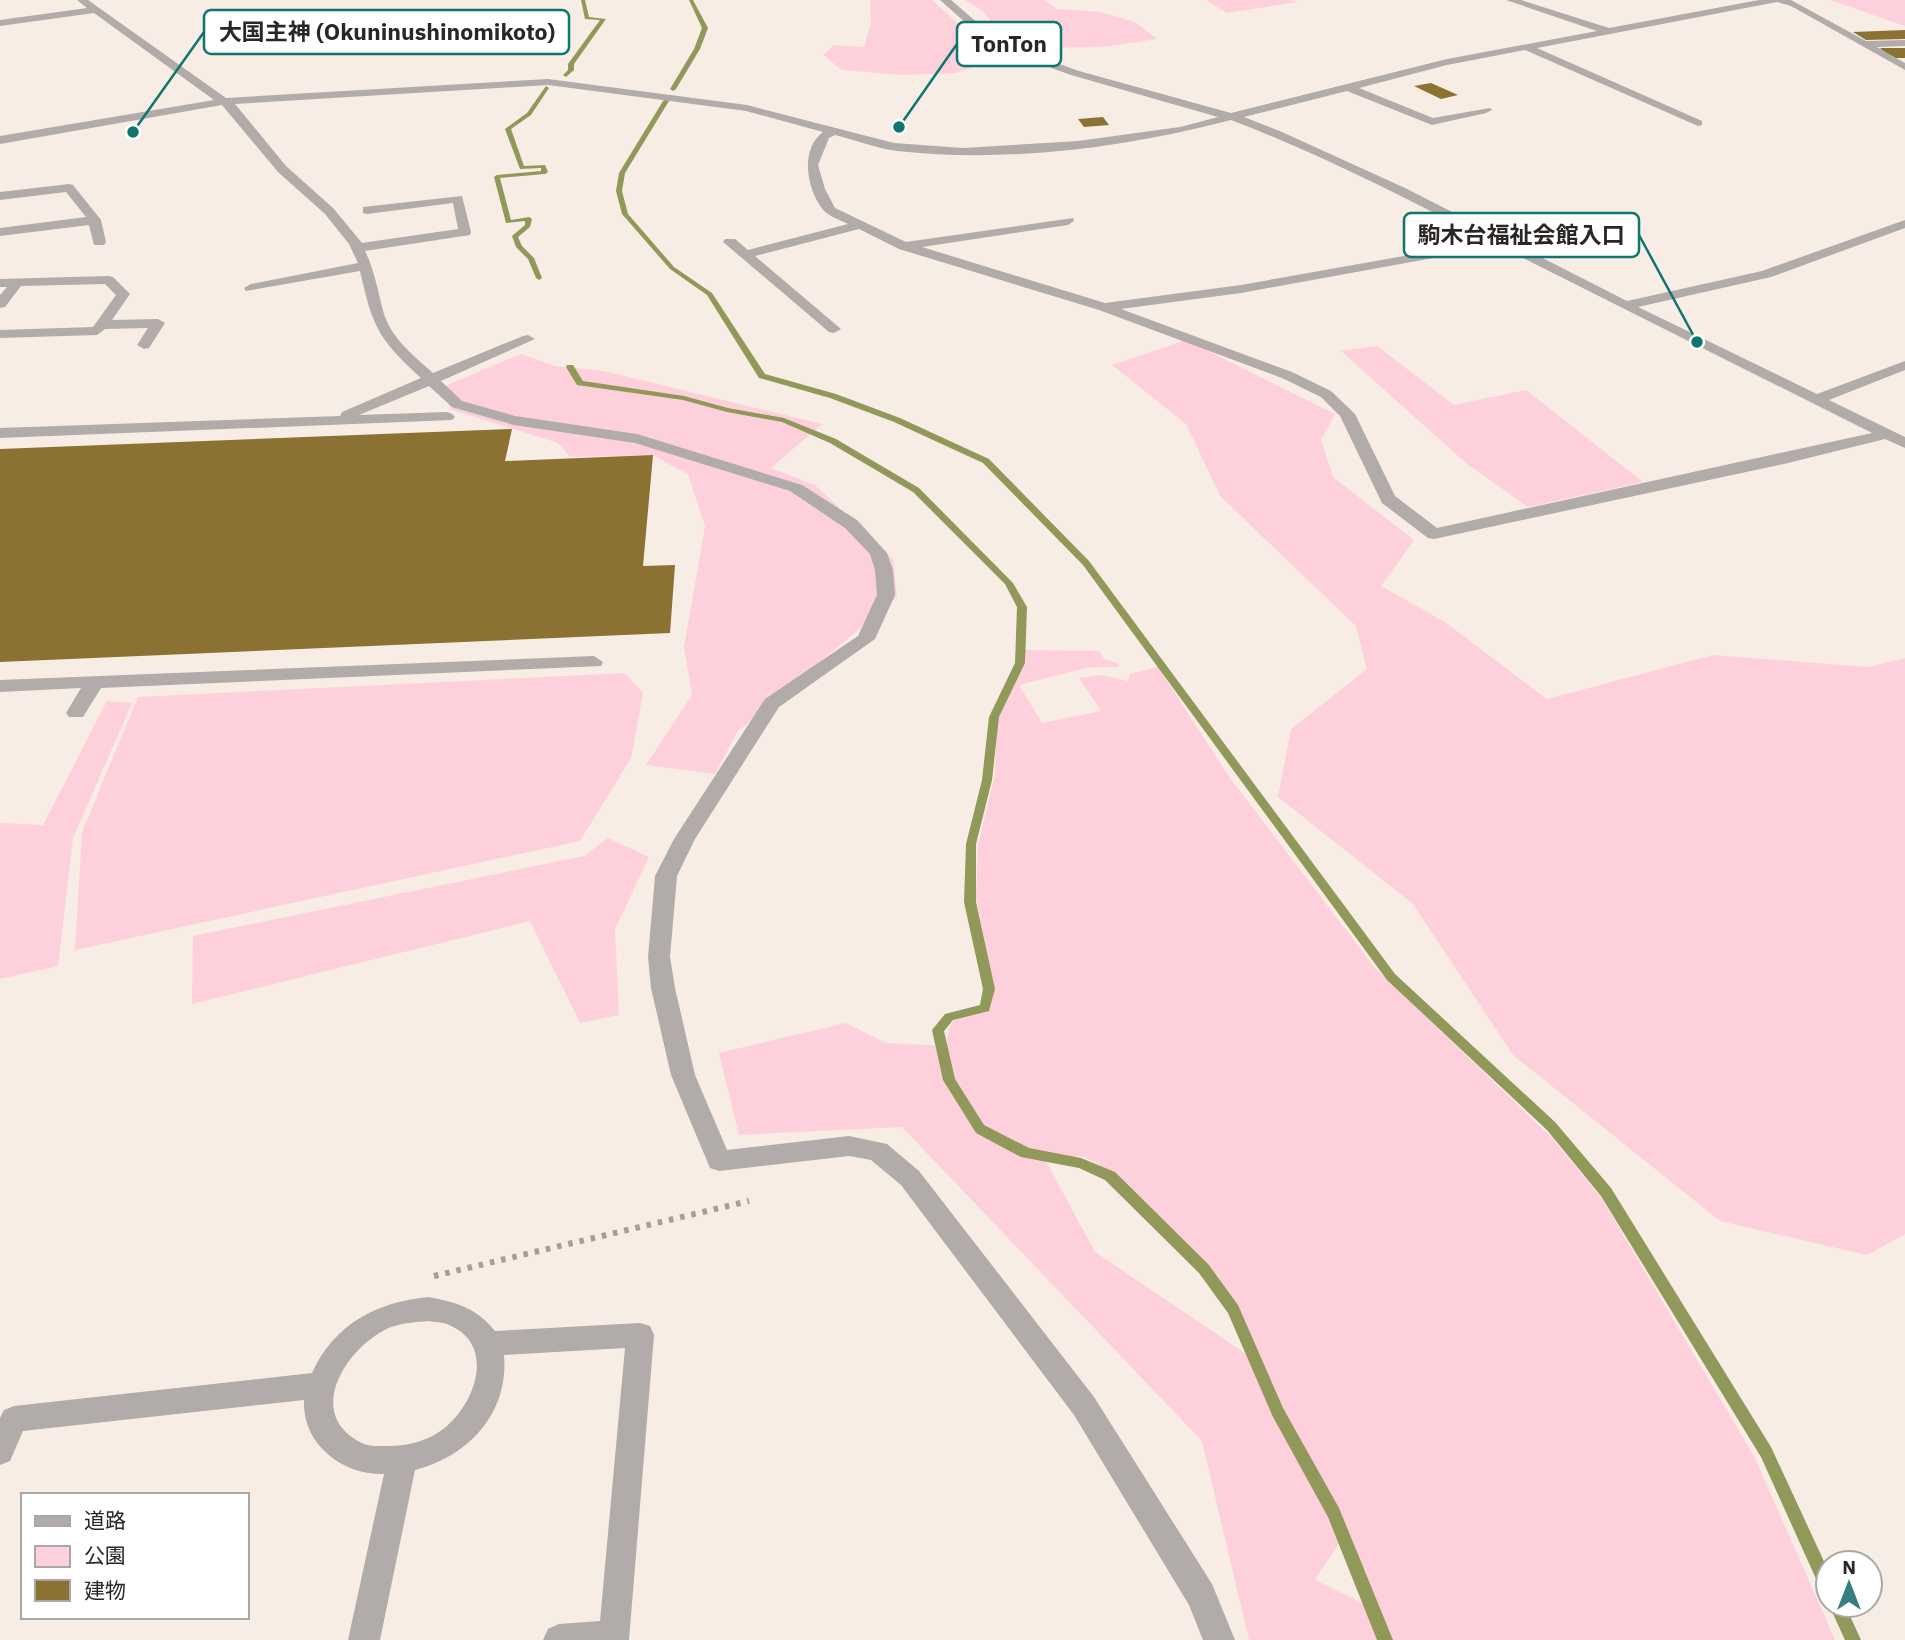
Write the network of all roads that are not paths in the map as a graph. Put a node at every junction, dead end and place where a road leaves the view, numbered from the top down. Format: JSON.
{"nodes":[{"id":1,"x":82,"y":0,"type":"edge"},
{"id":2,"x":945,"y":0,"type":"edge"},
{"id":3,"x":1511,"y":0,"type":"edge"},
{"id":4,"x":1775,"y":0,"type":"edge"},
{"id":5,"x":95,"y":10,"type":"junction"},
{"id":6,"x":0,"y":23,"type":"edge"},
{"id":7,"x":1607,"y":31,"type":"junction"},
{"id":8,"x":1905,"y":43,"type":"edge"},
{"id":9,"x":1863,"y":44,"type":"junction"},
{"id":10,"x":1526,"y":47,"type":"junction"},
{"id":11,"x":1902,"y":64,"type":"edge"},
{"id":12,"x":1347,"y":86,"type":"junction"},
{"id":13,"x":226,"y":101,"type":"junction"},
{"id":14,"x":1486,"y":110,"type":"dead end"},
{"id":15,"x":1235,"y":118,"type":"junction"},
{"id":16,"x":1698,"y":123,"type":"dead end"},
{"id":17,"x":835,"y":130,"type":"junction"},
{"id":18,"x":0,"y":140,"type":"edge"},
{"id":19,"x":0,"y":196,"type":"edge"},
{"id":20,"x":367,"y":210,"type":"dead end"},
{"id":21,"x":95,"y":220,"type":"junction"},
{"id":22,"x":1068,"y":221,"type":"dead end"},
{"id":23,"x":1905,"y":224,"type":"edge"},
{"id":24,"x":859,"y":225,"type":"junction"},
{"id":25,"x":0,"y":232,"type":"edge"},
{"id":26,"x":99,"y":242,"type":"dead end"},
{"id":27,"x":730,"y":242,"type":"dead end"},
{"id":28,"x":1502,"y":242,"type":"junction"},
{"id":29,"x":904,"y":246,"type":"junction"},
{"id":30,"x":745,"y":255,"type":"junction"},
{"id":31,"x":362,"y":257,"type":"junction"},
{"id":32,"x":17,"y":282,"type":"junction"},
{"id":33,"x":0,"y":283,"type":"edge"},
{"id":34,"x":251,"y":288,"type":"dead end"},
{"id":35,"x":0,"y":303,"type":"edge"},
{"id":36,"x":1625,"y":306,"type":"junction"},
{"id":37,"x":1104,"y":307,"type":"junction"},
{"id":38,"x":101,"y":326,"type":"junction"},
{"id":39,"x":834,"y":329,"type":"dead end"},
{"id":40,"x":0,"y":334,"type":"edge"},
{"id":41,"x":528,"y":339,"type":"dead end"},
{"id":42,"x":144,"y":345,"type":"dead end"},
{"id":43,"x":1905,"y":365,"type":"edge"},
{"id":44,"x":433,"y":380,"type":"junction"},
{"id":45,"x":1816,"y":400,"type":"junction"},
{"id":46,"x":447,"y":417,"type":"dead end"},
{"id":47,"x":332,"y":421,"type":"junction"},
{"id":48,"x":0,"y":432,"type":"edge"},
{"id":49,"x":1886,"y":434,"type":"junction"},
{"id":50,"x":1905,"y":443,"type":"edge"},
{"id":51,"x":594,"y":662,"type":"dead end"},
{"id":52,"x":95,"y":682,"type":"junction"},
{"id":53,"x":0,"y":686,"type":"edge"},
{"id":54,"x":76,"y":713,"type":"dead end"},
{"id":55,"x":488,"y":1344,"type":"junction"},
{"id":56,"x":320,"y":1385,"type":"junction"},
{"id":57,"x":0,"y":1451,"type":"edge"},
{"id":58,"x":402,"y":1460,"type":"junction"},
{"id":59,"x":615,"y":1638,"type":"edge"},
{"id":60,"x":364,"y":1640,"type":"edge"},
{"id":61,"x":559,"y":1640,"type":"edge"},
{"id":62,"x":1219,"y":1640,"type":"edge"}],
"edges":[{"from":1,"to":5,"type":"street"},
{"from":2,"to":15,"type":"street"},
{"from":3,"to":7,"type":"street"},
{"from":4,"to":7,"type":"street"},
{"from":4,"to":9,"type":"street"},
{"from":5,"to":6,"type":"street"},
{"from":5,"to":13,"type":"street"},
{"from":7,"to":10,"type":"street"},
{"from":8,"to":9,"type":"street"},
{"from":9,"to":11,"type":"street"},
{"from":10,"to":12,"type":"street"},
{"from":10,"to":16,"type":"street"},
{"from":12,"to":14,"type":"street"},
{"from":12,"to":15,"type":"street"},
{"from":13,"to":17,"type":"street"},
{"from":13,"to":18,"type":"street"},
{"from":13,"to":31,"type":"street"},
{"from":15,"to":17,"type":"street"},
{"from":15,"to":28,"type":"street"},
{"from":17,"to":24,"type":"street"},
{"from":19,"to":21,"type":"street"},
{"from":20,"to":31,"type":"street"},
{"from":21,"to":25,"type":"street"},
{"from":21,"to":26,"type":"street"},
{"from":22,"to":29,"type":"street"},
{"from":23,"to":36,"type":"street"},
{"from":24,"to":29,"type":"street"},
{"from":24,"to":30,"type":"street"},
{"from":27,"to":30,"type":"street"},
{"from":28,"to":36,"type":"street"},
{"from":28,"to":37,"type":"street"},
{"from":29,"to":37,"type":"street"},
{"from":30,"to":39,"type":"street"},
{"from":31,"to":34,"type":"street"},
{"from":31,"to":44,"type":"street"},
{"from":32,"to":33,"type":"street"},
{"from":32,"to":35,"type":"street"},
{"from":32,"to":38,"type":"street"},
{"from":36,"to":45,"type":"street"},
{"from":37,"to":49,"type":"street"},
{"from":38,"to":40,"type":"street"},
{"from":38,"to":42,"type":"street"},
{"from":41,"to":44,"type":"street"},
{"from":43,"to":45,"type":"street"},
{"from":44,"to":47,"type":"street"},
{"from":44,"to":62,"type":"street"},
{"from":45,"to":49,"type":"street"},
{"from":46,"to":47,"type":"street"},
{"from":47,"to":48,"type":"street"},
{"from":49,"to":50,"type":"street"},
{"from":51,"to":52,"type":"street"},
{"from":52,"to":53,"type":"street"},
{"from":52,"to":54,"type":"street"},
{"from":55,"to":56,"type":"street"},
{"from":55,"to":58,"type":"street"},
{"from":55,"to":59,"type":"street"},
{"from":56,"to":57,"type":"street"},
{"from":56,"to":58,"type":"street"},
{"from":58,"to":60,"type":"street"},
{"from":59,"to":61,"type":"street"}]}
